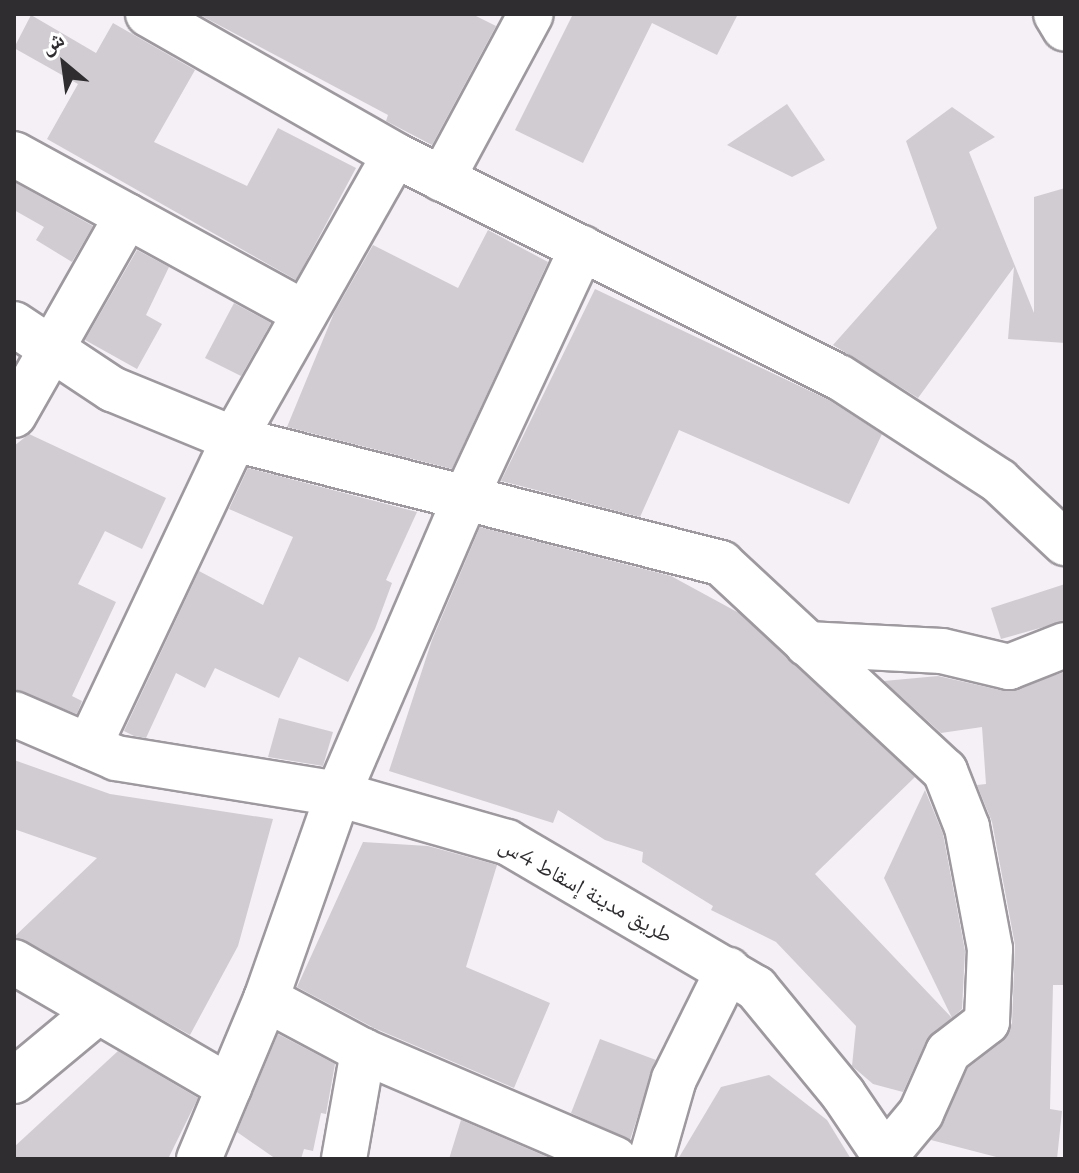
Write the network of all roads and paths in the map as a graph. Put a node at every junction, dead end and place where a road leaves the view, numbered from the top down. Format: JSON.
{"nodes":[{"id":1,"x":531,"y":14,"type":"edge"},
{"id":2,"x":1056,"y":14,"type":"edge"},
{"id":3,"x":161,"y":17,"type":"edge"},
{"id":4,"x":1065,"y":29,"type":"edge"},
{"id":5,"x":14,"y":154,"type":"edge"},
{"id":6,"x":395,"y":155,"type":"junction"},
{"id":7,"x":442,"y":179,"type":"junction"},
{"id":8,"x":127,"y":216,"type":"junction"},
{"id":9,"x":582,"y":248,"type":"junction"},
{"id":10,"x":303,"y":312,"type":"junction"},
{"id":11,"x":14,"y":324,"type":"edge"},
{"id":12,"x":54,"y":351,"type":"junction"},
{"id":13,"x":14,"y":415,"type":"edge"},
{"id":14,"x":234,"y":439,"type":"junction"},
{"id":15,"x":465,"y":499,"type":"junction"},
{"id":16,"x":1044,"y":506,"type":"edge"},
{"id":17,"x":1065,"y":543,"type":"edge"},
{"id":18,"x":807,"y":644,"type":"junction"},
{"id":19,"x":1065,"y":645,"type":"edge"},
{"id":20,"x":14,"y":714,"type":"edge"},
{"id":21,"x":89,"y":746,"type":"junction"},
{"id":22,"x":338,"y":794,"type":"junction"},
{"id":23,"x":14,"y":962,"type":"edge"},
{"id":24,"x":728,"y":970,"type":"junction"},
{"id":25,"x":266,"y":999,"type":"junction"},
{"id":26,"x":97,"y":1012,"type":"junction"},
{"id":27,"x":363,"y":1051,"type":"junction"},
{"id":28,"x":14,"y":1081,"type":"edge"},
{"id":29,"x":229,"y":1087,"type":"junction"},
{"id":30,"x":887,"y":1157,"type":"edge"},
{"id":31,"x":199,"y":1159,"type":"edge"},
{"id":32,"x":344,"y":1159,"type":"edge"},
{"id":33,"x":615,"y":1159,"type":"edge"},
{"id":34,"x":651,"y":1159,"type":"edge"}],
"edges":[{"from":1,"to":7,"type":"street"},
{"from":2,"to":4,"type":"street"},
{"from":3,"to":6,"type":"street"},
{"from":5,"to":8,"type":"street"},
{"from":6,"to":7,"type":"street"},
{"from":6,"to":10,"type":"street"},
{"from":7,"to":9,"type":"street"},
{"from":8,"to":10,"type":"street"},
{"from":8,"to":12,"type":"street"},
{"from":9,"to":15,"type":"street"},
{"from":9,"to":16,"type":"street"},
{"from":10,"to":14,"type":"street"},
{"from":11,"to":12,"type":"street"},
{"from":12,"to":13,"type":"street"},
{"from":12,"to":14,"type":"street"},
{"from":14,"to":15,"type":"street"},
{"from":14,"to":21,"type":"street"},
{"from":15,"to":18,"type":"street"},
{"from":15,"to":22,"type":"street"},
{"from":16,"to":17,"type":"street"},
{"from":18,"to":19,"type":"street"},
{"from":18,"to":30,"type":"street"},
{"from":20,"to":21,"type":"street","name":"طريق مدينة إسقاط 4س"},
{"from":21,"to":22,"type":"street","name":"طريق مدينة إسقاط 4س"},
{"from":22,"to":24,"type":"street","name":"طريق مدينة إسقاط 4س"},
{"from":22,"to":25,"type":"street"},
{"from":23,"to":26,"type":"street"},
{"from":24,"to":30,"type":"street","name":"طريق مدينة إسقاط 4س"},
{"from":24,"to":34,"type":"street"},
{"from":25,"to":27,"type":"street"},
{"from":25,"to":29,"type":"street"},
{"from":26,"to":28,"type":"street"},
{"from":26,"to":29,"type":"street"},
{"from":27,"to":32,"type":"street"},
{"from":27,"to":33,"type":"street"},
{"from":29,"to":31,"type":"street"}]}
